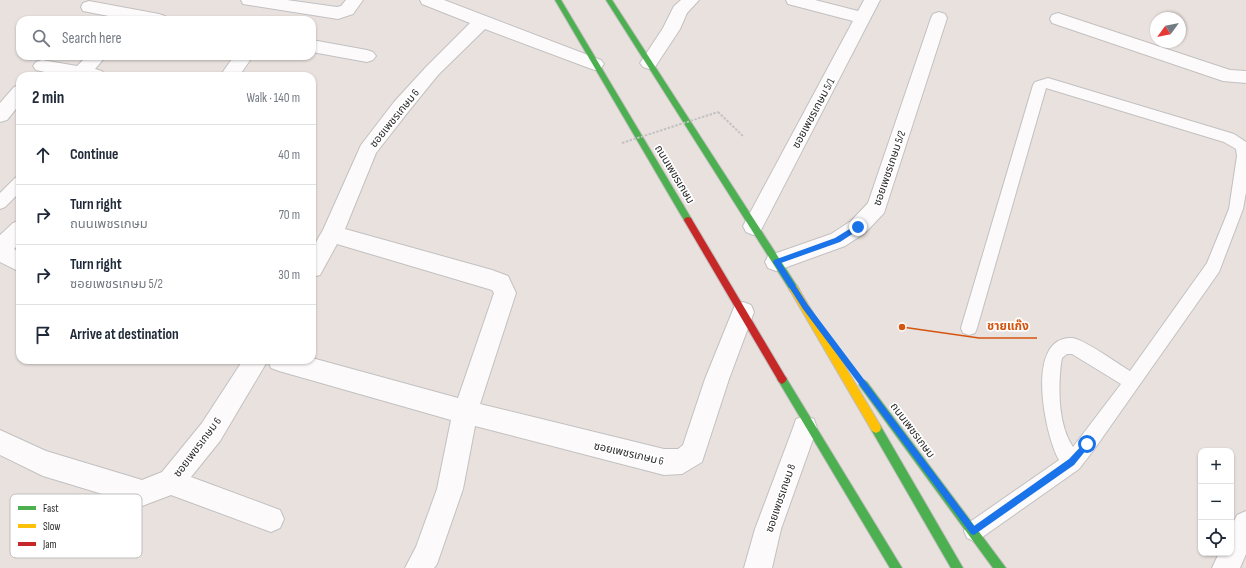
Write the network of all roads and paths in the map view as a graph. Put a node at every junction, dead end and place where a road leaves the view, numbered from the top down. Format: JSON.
{"nodes":[{"id":1,"x":249,"y":0,"type":"edge"},
{"id":2,"x":355,"y":0,"type":"edge"},
{"id":3,"x":428,"y":0,"type":"edge"},
{"id":4,"x":558,"y":0,"type":"edge"},
{"id":5,"x":609,"y":0,"type":"edge"},
{"id":6,"x":691,"y":0,"type":"edge"},
{"id":7,"x":794,"y":0,"type":"edge"},
{"id":8,"x":872,"y":0,"type":"edge"},
{"id":9,"x":87,"y":9,"type":"edge"},
{"id":10,"x":121,"y":16,"type":"edge"},
{"id":11,"x":856,"y":16,"type":"dead end"},
{"id":12,"x":939,"y":18,"type":"dead end"},
{"id":13,"x":1058,"y":19,"type":"dead end"},
{"id":14,"x":483,"y":21,"type":"junction"},
{"id":15,"x":316,"y":47,"type":"edge"},
{"id":16,"x":367,"y":56,"type":"dead end"},
{"id":17,"x":95,"y":60,"type":"edge"},
{"id":18,"x":241,"y":60,"type":"edge"},
{"id":19,"x":649,"y":63,"type":"junction"},
{"id":20,"x":594,"y":64,"type":"junction"},
{"id":21,"x":42,"y":66,"type":"edge"},
{"id":22,"x":73,"y":72,"type":"edge"},
{"id":23,"x":89,"y":72,"type":"edge"},
{"id":24,"x":232,"y":72,"type":"edge"},
{"id":25,"x":1246,"y":77,"type":"edge"},
{"id":26,"x":743,"y":136,"type":"dead end"},
{"id":27,"x":622,"y":143,"type":"dead end"},
{"id":28,"x":16,"y":186,"type":"edge"},
{"id":29,"x":0,"y":203,"type":"edge"},
{"id":30,"x":753,"y":226,"type":"junction"},
{"id":31,"x":16,"y":234,"type":"edge"},
{"id":32,"x":332,"y":234,"type":"junction"},
{"id":33,"x":0,"y":250,"type":"edge"},
{"id":34,"x":16,"y":260,"type":"edge"},
{"id":35,"x":316,"y":261,"type":"edge"},
{"id":36,"x":776,"y":262,"type":"junction"},
{"id":37,"x":806,"y":307,"type":"junction"},
{"id":38,"x":743,"y":312,"type":"junction"},
{"id":39,"x":969,"y":328,"type":"dead end"},
{"id":40,"x":771,"y":361,"type":"junction"},
{"id":41,"x":254,"y":364,"type":"edge"},
{"id":42,"x":293,"y":364,"type":"edge"},
{"id":43,"x":1132,"y":382,"type":"junction"},
{"id":44,"x":465,"y":412,"type":"junction"},
{"id":45,"x":805,"y":428,"type":"junction"},
{"id":46,"x":0,"y":442,"type":"edge"},
{"id":47,"x":1072,"y":462,"type":"junction"},
{"id":48,"x":171,"y":482,"type":"junction"},
{"id":49,"x":838,"y":491,"type":"dead end"},
{"id":50,"x":271,"y":519,"type":"dead end"},
{"id":51,"x":1246,"y":524,"type":"edge"},
{"id":52,"x":974,"y":531,"type":"junction"},
{"id":53,"x":419,"y":568,"type":"edge"},
{"id":54,"x":758,"y":568,"type":"edge"},
{"id":55,"x":896,"y":568,"type":"edge"},
{"id":56,"x":957,"y":568,"type":"edge"},
{"id":57,"x":1000,"y":568,"type":"edge"},
{"id":58,"x":1226,"y":568,"type":"edge"}],
"edges":[{"from":1,"to":2,"type":"street"},
{"from":3,"to":14,"type":"street"},
{"from":4,"to":20,"type":"main road","name":"ถนนเพชรเกษม"},
{"from":5,"to":19,"type":"main road","name":"ถนนเพชรเกษม"},
{"from":6,"to":19,"type":"street"},
{"from":7,"to":11,"type":"street"},
{"from":8,"to":30,"type":"street","name":"ซอยเพชรเกษม 5/1"},
{"from":9,"to":10,"type":"street"},
{"from":12,"to":36,"type":"street","name":"ซอยเพชรเกษม 5/2"},
{"from":13,"to":25,"type":"street"},
{"from":14,"to":20,"type":"street"},
{"from":14,"to":32,"type":"street","name":"ซอยเพชรเกษม 6"},
{"from":15,"to":16,"type":"street"},
{"from":17,"to":23,"type":"street"},
{"from":18,"to":24,"type":"street"},
{"from":19,"to":30,"type":"main road","name":"ถนนเพชรเกษม"},
{"from":20,"to":38,"type":"main road","name":"ถนนเพชรเกษม"},
{"from":21,"to":22,"type":"street"},
{"from":26,"to":27,"type":"path","bridge":true},
{"from":28,"to":29,"type":"lane"},
{"from":30,"to":36,"type":"main road","name":"ถนนเพชรเกษม"},
{"from":31,"to":33,"type":"street"},
{"from":32,"to":35,"type":"street","name":"ซอยเพชรเกษม 6"},
{"from":32,"to":44,"type":"street"},
{"from":33,"to":34,"type":"street"},
{"from":36,"to":37,"type":"main road","name":"ถนนเพชรเกษม"},
{"from":37,"to":52,"type":"main road","name":"ถนนเพชรเกษม"},
{"from":37,"to":56,"type":"main road","name":"ถนนเพชรเกษม"},
{"from":38,"to":40,"type":"main road","name":"ถนนเพชรเกษม"},
{"from":38,"to":44,"type":"street","name":"ซอยเพชรเกษม 6"},
{"from":39,"to":43,"type":"lane"},
{"from":40,"to":45,"type":"main road","name":"ถนนเพชรเกษม"},
{"from":40,"to":55,"type":"main road","name":"ถนนเพชรเกษม"},
{"from":41,"to":48,"type":"street","name":"ซอยเพชรเกษม 6"},
{"from":42,"to":44,"type":"street","name":"ซอยเพชรเกษม 6"},
{"from":43,"to":47,"type":"lane"},
{"from":43,"to":47,"type":"lane"},
{"from":44,"to":53,"type":"street"},
{"from":45,"to":49,"type":"main road","name":"ถนนเพชรเกษม"},
{"from":45,"to":54,"type":"street","name":"ซอยเพชรเกษม 8"},
{"from":46,"to":48,"type":"street","name":"ซอยเพชรเกษม 6"},
{"from":47,"to":52,"type":"lane"},
{"from":48,"to":50,"type":"street"},
{"from":51,"to":58,"type":"street"},
{"from":52,"to":57,"type":"main road","name":"ถนนเพชรเกษม"}]}
